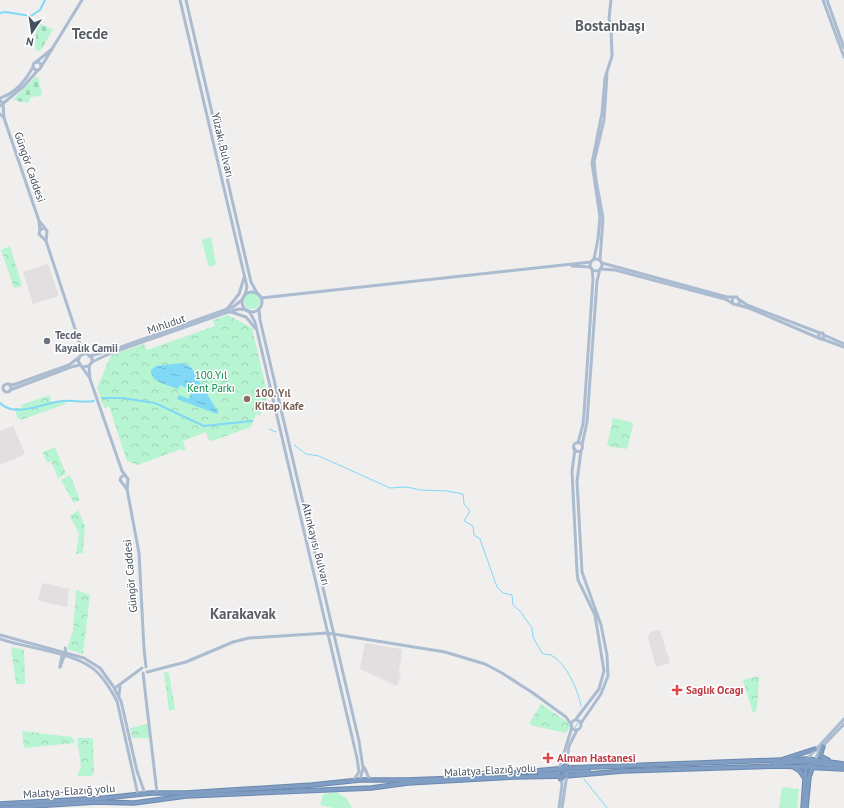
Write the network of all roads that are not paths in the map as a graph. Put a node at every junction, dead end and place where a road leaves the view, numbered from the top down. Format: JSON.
{"nodes":[{"id":1,"x":82,"y":0,"type":"edge"},
{"id":2,"x":180,"y":0,"type":"edge"},
{"id":3,"x":186,"y":0,"type":"edge"},
{"id":4,"x":611,"y":0,"type":"edge"},
{"id":5,"x":823,"y":0,"type":"edge"},
{"id":6,"x":827,"y":0,"type":"edge"},
{"id":7,"x":844,"y":48,"type":"edge"},
{"id":8,"x":52,"y":49,"type":"junction"},
{"id":9,"x":844,"y":57,"type":"edge"},
{"id":10,"x":36,"y":62,"type":"junction"},
{"id":11,"x":33,"y":67,"type":"junction"},
{"id":12,"x":39,"y":69,"type":"junction"},
{"id":13,"x":607,"y":70,"type":"junction"},
{"id":14,"x":0,"y":99,"type":"edge"},
{"id":15,"x":1,"y":105,"type":"edge"},
{"id":16,"x":0,"y":114,"type":"edge"},
{"id":17,"x":4,"y":118,"type":"junction"},
{"id":18,"x":216,"y":129,"type":"junction"},
{"id":19,"x":210,"y":131,"type":"junction"},
{"id":20,"x":42,"y":229,"type":"junction"},
{"id":21,"x":44,"y":236,"type":"junction"},
{"id":22,"x":594,"y":259,"type":"junction"},
{"id":23,"x":601,"y":261,"type":"junction"},
{"id":24,"x":591,"y":262,"type":"junction"},
{"id":25,"x":566,"y":265,"type":"junction"},
{"id":26,"x":591,"y":268,"type":"junction"},
{"id":27,"x":600,"y":269,"type":"junction"},
{"id":28,"x":244,"y":276,"type":"junction"},
{"id":29,"x":256,"y":293,"type":"junction"},
{"id":30,"x":245,"y":294,"type":"junction"},
{"id":31,"x":262,"y":298,"type":"junction"},
{"id":32,"x":733,"y":298,"type":"junction"},
{"id":33,"x":243,"y":299,"type":"junction"},
{"id":34,"x":740,"y":300,"type":"junction"},
{"id":35,"x":732,"y":303,"type":"junction"},
{"id":36,"x":738,"y":305,"type":"junction"},
{"id":37,"x":259,"y":309,"type":"junction"},
{"id":38,"x":226,"y":310,"type":"junction"},
{"id":39,"x":248,"y":311,"type":"junction"},
{"id":40,"x":230,"y":312,"type":"junction"},
{"id":41,"x":257,"y":331,"type":"junction"},
{"id":42,"x":820,"y":333,"type":"junction"},
{"id":43,"x":824,"y":335,"type":"junction"},
{"id":44,"x":820,"y":338,"type":"junction"},
{"id":45,"x":844,"y":344,"type":"edge"},
{"id":46,"x":844,"y":347,"type":"edge"},
{"id":47,"x":82,"y":350,"type":"junction"},
{"id":48,"x":86,"y":353,"type":"junction"},
{"id":49,"x":90,"y":356,"type":"junction"},
{"id":50,"x":79,"y":357,"type":"junction"},
{"id":51,"x":92,"y":362,"type":"junction"},
{"id":52,"x":81,"y":366,"type":"junction"},
{"id":53,"x":89,"y":366,"type":"junction"},
{"id":54,"x":90,"y":379,"type":"junction"},
{"id":55,"x":8,"y":384,"type":"junction"},
{"id":56,"x":1,"y":389,"type":"edge"},
{"id":57,"x":10,"y":390,"type":"junction"},
{"id":58,"x":578,"y":443,"type":"junction"},
{"id":59,"x":582,"y":445,"type":"junction"},
{"id":60,"x":575,"y":449,"type":"junction"},
{"id":61,"x":581,"y":451,"type":"junction"},
{"id":62,"x":123,"y":476,"type":"junction"},
{"id":63,"x":125,"y":483,"type":"junction"},
{"id":64,"x":313,"y":567,"type":"junction"},
{"id":65,"x":320,"y":578,"type":"junction"},
{"id":66,"x":319,"y":595,"type":"junction"},
{"id":67,"x":329,"y":613,"type":"junction"},
{"id":68,"x":327,"y":633,"type":"junction"},
{"id":69,"x":334,"y":634,"type":"junction"},
{"id":70,"x":0,"y":635,"type":"edge"},
{"id":71,"x":342,"y":635,"type":"junction"},
{"id":72,"x":0,"y":639,"type":"edge"},
{"id":73,"x":336,"y":642,"type":"junction"},
{"id":74,"x":64,"y":652,"type":"junction"},
{"id":75,"x":56,"y":654,"type":"junction"},
{"id":76,"x":63,"y":656,"type":"junction"},
{"id":77,"x":71,"y":658,"type":"junction"},
{"id":78,"x":62,"y":662,"type":"junction"},
{"id":79,"x":334,"y":665,"type":"junction"},
{"id":80,"x":145,"y":670,"type":"junction"},
{"id":81,"x":344,"y":680,"type":"junction"},
{"id":82,"x":111,"y":683,"type":"junction"},
{"id":83,"x":120,"y":686,"type":"junction"},
{"id":84,"x":114,"y":690,"type":"junction"},
{"id":85,"x":119,"y":697,"type":"junction"},
{"id":86,"x":342,"y":697,"type":"junction"},
{"id":87,"x":352,"y":714,"type":"junction"},
{"id":88,"x":566,"y":717,"type":"junction"},
{"id":89,"x":844,"y":719,"type":"edge"},
{"id":90,"x":576,"y":720,"type":"junction"},
{"id":91,"x":581,"y":723,"type":"junction"},
{"id":92,"x":844,"y":724,"type":"edge"},
{"id":93,"x":571,"y":726,"type":"junction"},
{"id":94,"x":577,"y":730,"type":"junction"},
{"id":95,"x":823,"y":746,"type":"junction"},
{"id":96,"x":815,"y":749,"type":"junction"},
{"id":97,"x":771,"y":759,"type":"dead end"},
{"id":98,"x":780,"y":760,"type":"junction"},
{"id":99,"x":805,"y":761,"type":"junction"},
{"id":100,"x":815,"y":762,"type":"junction"},
{"id":101,"x":835,"y":762,"type":"junction"},
{"id":102,"x":363,"y":763,"type":"junction"},
{"id":103,"x":765,"y":766,"type":"junction"},
{"id":104,"x":792,"y":766,"type":"junction"},
{"id":105,"x":844,"y":766,"type":"edge"},
{"id":106,"x":806,"y":767,"type":"junction"},
{"id":107,"x":814,"y":768,"type":"junction"},
{"id":108,"x":822,"y":768,"type":"junction"},
{"id":109,"x":830,"y":770,"type":"dead end"},
{"id":110,"x":563,"y":773,"type":"junction"},
{"id":111,"x":360,"y":780,"type":"junction"},
{"id":112,"x":370,"y":780,"type":"junction"},
{"id":113,"x":805,"y":780,"type":"junction"},
{"id":114,"x":353,"y":781,"type":"junction"},
{"id":115,"x":353,"y":788,"type":"junction"},
{"id":116,"x":360,"y":788,"type":"junction"},
{"id":117,"x":157,"y":793,"type":"junction"},
{"id":118,"x":138,"y":794,"type":"junction"},
{"id":119,"x":145,"y":794,"type":"junction"},
{"id":120,"x":111,"y":795,"type":"dead end"},
{"id":121,"x":126,"y":795,"type":"junction"},
{"id":122,"x":146,"y":801,"type":"junction"},
{"id":123,"x":139,"y":802,"type":"junction"},
{"id":124,"x":0,"y":804,"type":"edge"},
{"id":125,"x":2,"y":808,"type":"edge"},
{"id":126,"x":560,"y":808,"type":"edge"},
{"id":127,"x":804,"y":808,"type":"edge"}],
"edges":[{"from":1,"to":8,"type":"main road"},
{"from":2,"to":19,"type":"main road","name":"Yüzakı Bulvarı"},
{"from":3,"to":18,"type":"main road","name":"Yüzakı Bulvarı"},
{"from":4,"to":13,"type":"main road"},
{"from":5,"to":9,"type":"main road"},
{"from":6,"to":7,"type":"main road"},
{"from":8,"to":10,"type":"main road"},
{"from":8,"to":12,"type":"main road"},
{"from":10,"to":11,"type":"main road"},
{"from":10,"to":12,"type":"main road"},
{"from":11,"to":12,"type":"main road"},
{"from":11,"to":14,"type":"main road"},
{"from":12,"to":15,"type":"main road"},
{"from":13,"to":22,"type":"main road"},
{"from":13,"to":23,"type":"main road"},
{"from":14,"to":15,"type":"main road","name":"Güngör Caddesi"},
{"from":15,"to":17,"type":"main road","name":"Güngör Caddesi"},
{"from":16,"to":17,"type":"main road"},
{"from":17,"to":20,"type":"main road","name":"Güngör Caddesi"},
{"from":18,"to":19,"type":"main road"},
{"from":18,"to":29,"type":"main road","name":"Yüzakı Bulvarı"},
{"from":19,"to":28,"type":"main road","name":"Yüzakı Bulvarı"},
{"from":20,"to":21,"type":"main road"},
{"from":20,"to":21,"type":"main road"},
{"from":21,"to":47,"type":"main road"},
{"from":22,"to":23,"type":"main road"},
{"from":22,"to":24,"type":"main road"},
{"from":23,"to":27,"type":"main road"},
{"from":23,"to":32,"type":"main road"},
{"from":24,"to":25,"type":"main road"},
{"from":24,"to":26,"type":"main road"},
{"from":25,"to":26,"type":"main road"},
{"from":25,"to":31,"type":"main road"},
{"from":26,"to":27,"type":"main road"},
{"from":26,"to":58,"type":"main road"},
{"from":27,"to":35,"type":"main road"},
{"from":27,"to":59,"type":"main road"},
{"from":28,"to":30,"type":"main road","name":"Yüzakı Bulvarı"},
{"from":28,"to":38,"type":"main road"},
{"from":29,"to":30,"type":"main road"},
{"from":29,"to":31,"type":"main road"},
{"from":30,"to":33,"type":"main road"},
{"from":31,"to":37,"type":"main road"},
{"from":32,"to":34,"type":"main road"},
{"from":32,"to":35,"type":"main road"},
{"from":33,"to":38,"type":"main road","name":"Mıhlıdut"},
{"from":33,"to":39,"type":"main road"},
{"from":34,"to":36,"type":"main road"},
{"from":34,"to":42,"type":"main road"},
{"from":35,"to":36,"type":"main road"},
{"from":36,"to":44,"type":"main road"},
{"from":37,"to":39,"type":"main road"},
{"from":37,"to":65,"type":"main road","name":"Altınkayısı Bulvarı"},
{"from":38,"to":49,"type":"main road","name":"Mıhlıdut"},
{"from":39,"to":40,"type":"main road","name":"Mıhlıdut"},
{"from":39,"to":41,"type":"main road","name":"Altınkayısı Bulvarı"},
{"from":40,"to":41,"type":"main road"},
{"from":40,"to":51,"type":"main road","name":"Mıhlıdut"},
{"from":41,"to":64,"type":"main road","name":"Altınkayısı Bulvarı"},
{"from":42,"to":43,"type":"main road"},
{"from":42,"to":44,"type":"main road"},
{"from":43,"to":44,"type":"main road"},
{"from":43,"to":45,"type":"main road"},
{"from":44,"to":46,"type":"main road"},
{"from":47,"to":48,"type":"main road"},
{"from":47,"to":50,"type":"main road"},
{"from":48,"to":49,"type":"main road"},
{"from":48,"to":50,"type":"main road"},
{"from":49,"to":51,"type":"main road"},
{"from":50,"to":52,"type":"main road"},
{"from":50,"to":55,"type":"main road"},
{"from":51,"to":53,"type":"main road"},
{"from":52,"to":53,"type":"main road"},
{"from":52,"to":54,"type":"main road"},
{"from":52,"to":57,"type":"main road"},
{"from":53,"to":54,"type":"main road"},
{"from":54,"to":62,"type":"main road"},
{"from":55,"to":56,"type":"main road"},
{"from":55,"to":57,"type":"main road"},
{"from":56,"to":57,"type":"main road"},
{"from":58,"to":59,"type":"main road"},
{"from":58,"to":60,"type":"main road"},
{"from":59,"to":61,"type":"main road"},
{"from":60,"to":61,"type":"main road"},
{"from":60,"to":90,"type":"main road"},
{"from":61,"to":91,"type":"main road"},
{"from":62,"to":63,"type":"main road"},
{"from":62,"to":63,"type":"main road"},
{"from":63,"to":80,"type":"main road","name":"Güngör Caddesi"},
{"from":64,"to":65,"type":"main road"},
{"from":64,"to":66,"type":"main road","name":"Altınkayısı Bulvarı"},
{"from":65,"to":67,"type":"main road","name":"Altınkayısı Bulvarı"},
{"from":66,"to":67,"type":"main road"},
{"from":66,"to":68,"type":"main road","name":"Altınkayısı Bulvarı"},
{"from":67,"to":69,"type":"main road","name":"Altınkayısı Bulvarı"},
{"from":68,"to":69,"type":"main road"},
{"from":68,"to":79,"type":"main road","name":"Altınkayısı Bulvarı"},
{"from":68,"to":80,"type":"main road"},
{"from":69,"to":71,"type":"main road"},
{"from":69,"to":73,"type":"main road","name":"Altınkayısı Bulvarı"},
{"from":70,"to":74,"type":"main road"},
{"from":71,"to":73,"type":"main road"},
{"from":71,"to":88,"type":"main road"},
{"from":72,"to":75,"type":"main road"},
{"from":73,"to":81,"type":"main road","name":"Altınkayısı Bulvarı"},
{"from":74,"to":76,"type":"main road"},
{"from":74,"to":82,"type":"main road"},
{"from":75,"to":76,"type":"main road"},
{"from":75,"to":78,"type":"main road"},
{"from":76,"to":77,"type":"main road"},
{"from":76,"to":78,"type":"main road"},
{"from":77,"to":78,"type":"main road"},
{"from":77,"to":84,"type":"main road"},
{"from":79,"to":81,"type":"main road"},
{"from":79,"to":86,"type":"main road","name":"Altınkayısı Bulvarı"},
{"from":80,"to":83,"type":"main road"},
{"from":80,"to":117,"type":"main road","name":"Güngör Caddesi"},
{"from":81,"to":87,"type":"main road","name":"Altınkayısı Bulvarı"},
{"from":82,"to":83,"type":"main road"},
{"from":82,"to":84,"type":"main road"},
{"from":83,"to":84,"type":"main road"},
{"from":83,"to":85,"type":"main road"},
{"from":84,"to":85,"type":"main road"},
{"from":84,"to":118,"type":"main road"},
{"from":85,"to":119,"type":"main road"},
{"from":86,"to":87,"type":"main road"},
{"from":86,"to":114,"type":"main road","name":"Altınkayısı Bulvarı"},
{"from":87,"to":102,"type":"main road","name":"Altınkayısı Bulvarı"},
{"from":88,"to":90,"type":"main road"},
{"from":88,"to":93,"type":"main road"},
{"from":89,"to":96,"type":"main road"},
{"from":90,"to":91,"type":"main road"},
{"from":90,"to":93,"type":"main road"},
{"from":91,"to":94,"type":"main road"},
{"from":92,"to":95,"type":"main road"},
{"from":93,"to":94,"type":"main road"},
{"from":93,"to":110,"type":"main road"},
{"from":94,"to":110,"type":"main road"},
{"from":95,"to":100,"type":"main road"},
{"from":95,"to":101,"type":"highway"},
{"from":96,"to":98,"type":"highway"},
{"from":96,"to":99,"type":"main road"},
{"from":97,"to":98,"type":"highway"},
{"from":98,"to":99,"type":"highway","name":"Malatya-Elazığ yolu"},
{"from":98,"to":110,"type":"highway","name":"Malatya-Elazığ yolu"},
{"from":99,"to":100,"type":"highway"},
{"from":99,"to":103,"type":"highway"},
{"from":99,"to":106,"type":"highway"},
{"from":100,"to":101,"type":"highway"},
{"from":100,"to":105,"type":"highway"},
{"from":100,"to":106,"type":"highway"},
{"from":100,"to":107,"type":"highway"},
{"from":101,"to":105,"type":"highway"},
{"from":102,"to":111,"type":"main road","name":"Altınkayısı Bulvarı"},
{"from":102,"to":112,"type":"main road"},
{"from":103,"to":104,"type":"highway","name":"Malatya-Elazığ yolu"},
{"from":103,"to":110,"type":"highway","name":"Malatya-Elazığ yolu"},
{"from":104,"to":106,"type":"highway","name":"Malatya-Elazığ yolu"},
{"from":104,"to":113,"type":"highway"},
{"from":105,"to":108,"type":"highway"},
{"from":106,"to":107,"type":"highway","name":"Malatya-Elazığ yolu"},
{"from":106,"to":113,"type":"highway"},
{"from":107,"to":108,"type":"highway","name":"Malatya-Elazığ yolu"},
{"from":107,"to":127,"type":"highway"},
{"from":108,"to":109,"type":"highway"},
{"from":110,"to":112,"type":"highway","name":"Malatya-Elazığ yolu"},
{"from":110,"to":116,"type":"highway","name":"Malatya-Elazığ yolu"},
{"from":110,"to":126,"type":"main road"},
{"from":110,"to":126,"type":"main road"},
{"from":111,"to":112,"type":"highway","name":"Malatya-Elazığ yolu"},
{"from":111,"to":114,"type":"highway","name":"Malatya-Elazığ yolu"},
{"from":111,"to":116,"type":"highway"},
{"from":113,"to":127,"type":"highway"},
{"from":114,"to":115,"type":"highway"},
{"from":114,"to":117,"type":"highway"},
{"from":115,"to":116,"type":"highway","name":"Malatya-Elazığ yolu"},
{"from":115,"to":122,"type":"highway"},
{"from":117,"to":119,"type":"highway"},
{"from":118,"to":119,"type":"highway"},
{"from":118,"to":121,"type":"highway","name":"Malatya-Elazığ yolu"},
{"from":118,"to":123,"type":"highway"},
{"from":119,"to":122,"type":"highway"},
{"from":120,"to":121,"type":"highway"},
{"from":121,"to":124,"type":"highway","name":"Malatya-Elazığ yolu"},
{"from":122,"to":123,"type":"highway"},
{"from":123,"to":125,"type":"highway","name":"Malatya-Elazığ yolu"}]}
